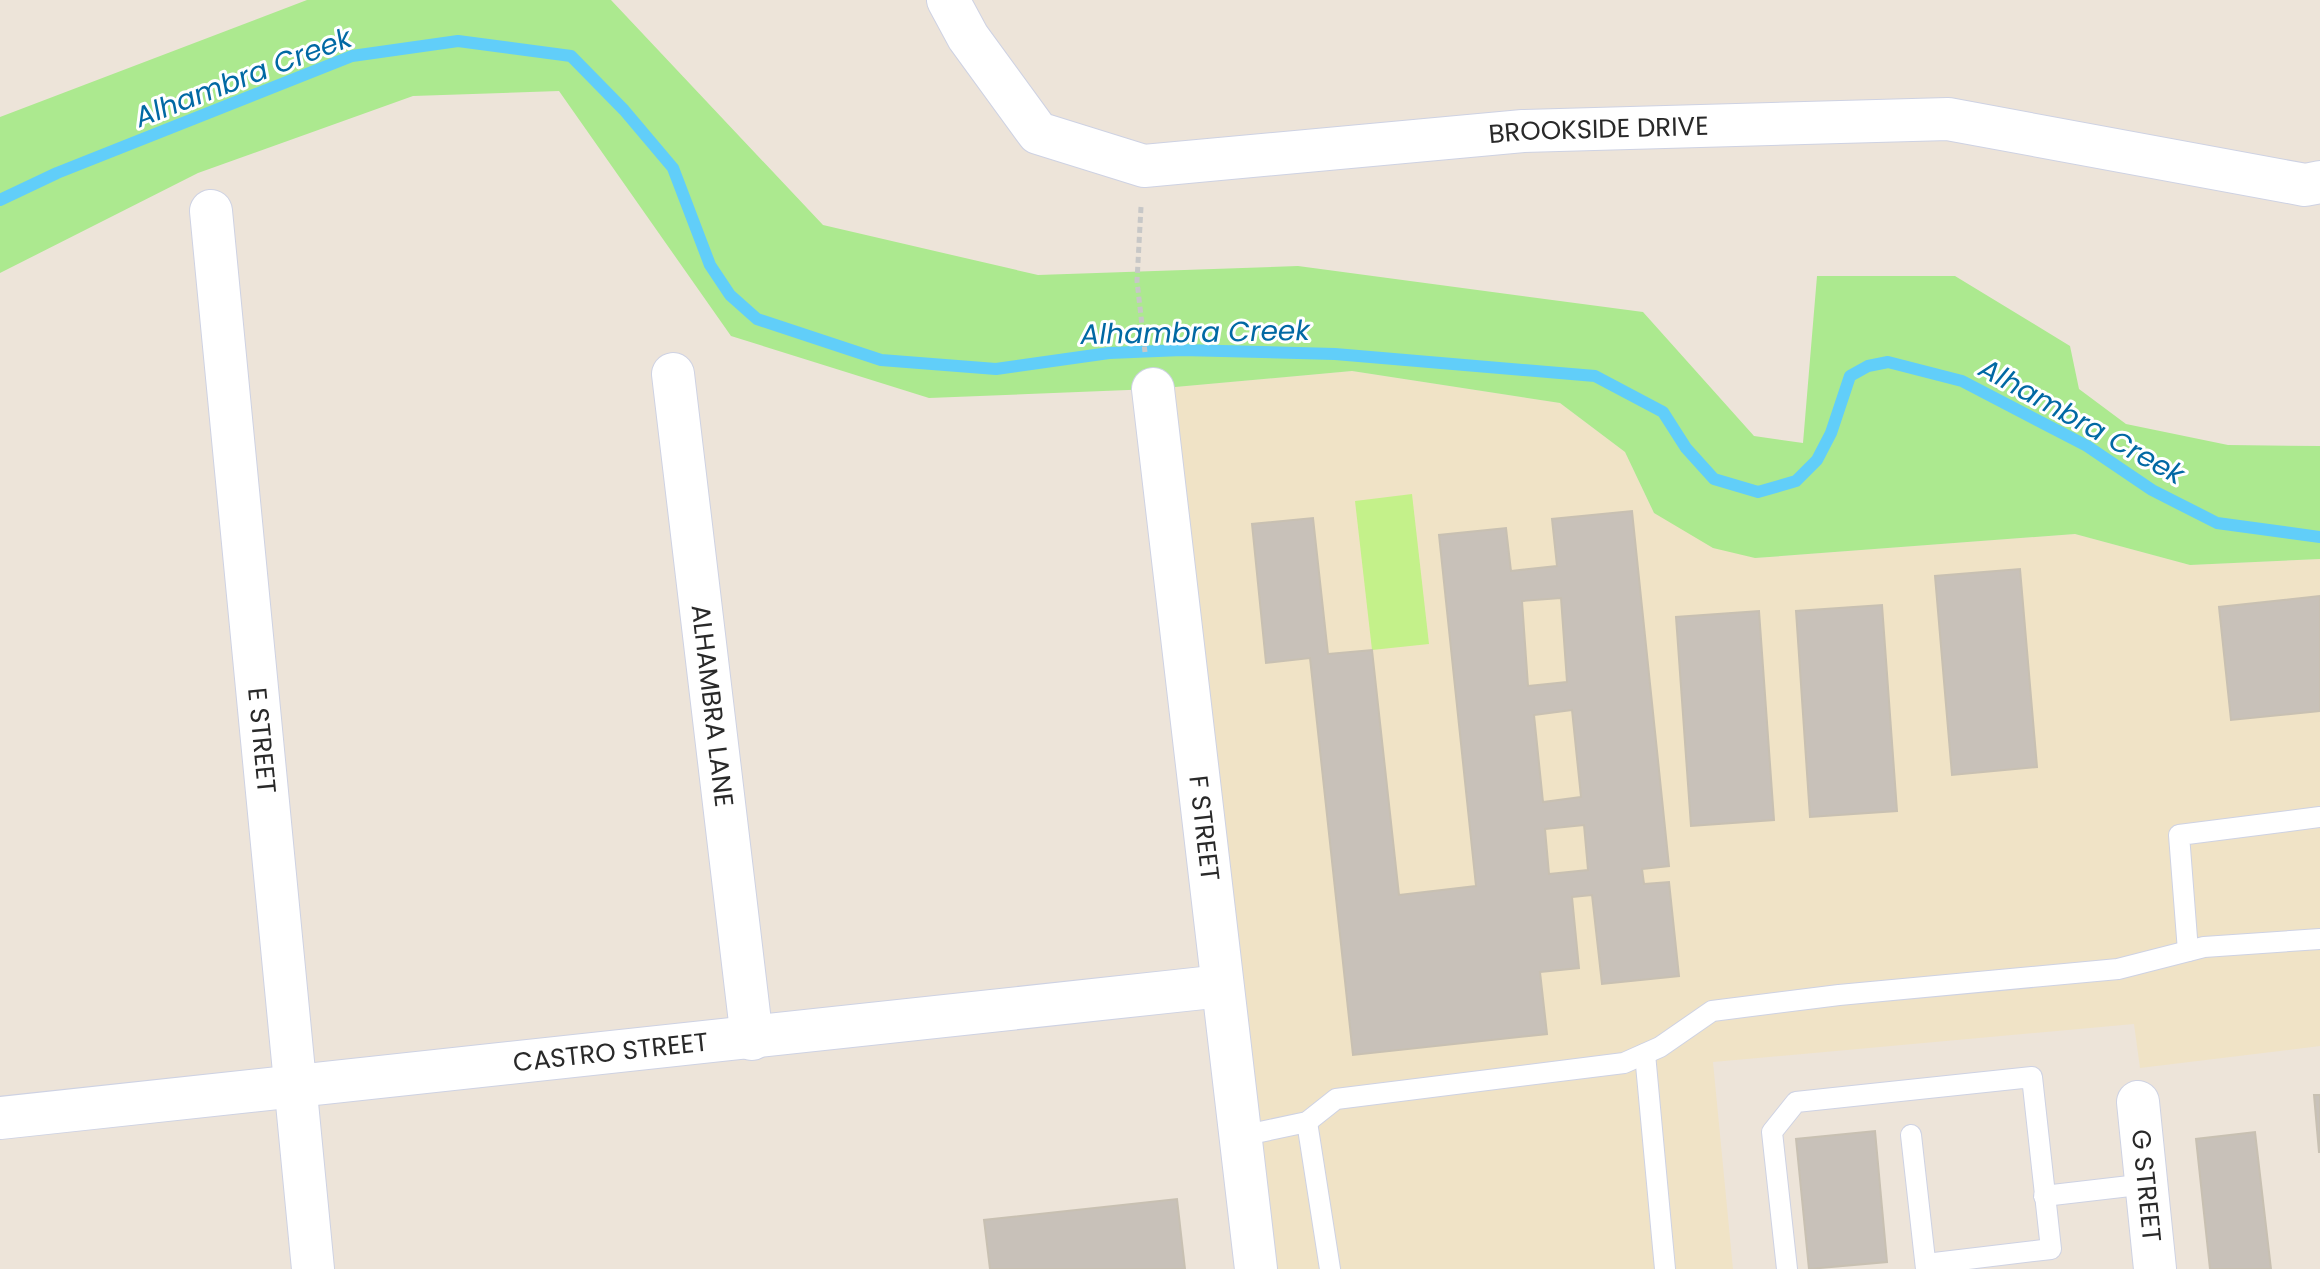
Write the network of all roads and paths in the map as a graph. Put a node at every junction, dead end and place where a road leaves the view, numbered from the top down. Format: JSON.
{"nodes":[{"id":1,"x":948,"y":0,"type":"edge"},
{"id":2,"x":1144,"y":166,"type":"junction"},
{"id":3,"x":2320,"y":182,"type":"edge"},
{"id":4,"x":211,"y":211,"type":"dead end"},
{"id":5,"x":673,"y":374,"type":"dead end"},
{"id":6,"x":1153,"y":389,"type":"joint"},
{"id":7,"x":2320,"y":817,"type":"edge"},
{"id":8,"x":2320,"y":939,"type":"edge"},
{"id":9,"x":2188,"y":951,"type":"junction"},
{"id":10,"x":1222,"y":986,"type":"junction"},
{"id":11,"x":752,"y":1039,"type":"junction"},
{"id":12,"x":1645,"y":1054,"type":"junction"},
{"id":13,"x":295,"y":1086,"type":"junction"},
{"id":14,"x":2138,"y":1102,"type":"dead end"},
{"id":15,"x":0,"y":1118,"type":"edge"},
{"id":16,"x":1307,"y":1122,"type":"junction"},
{"id":17,"x":1911,"y":1135,"type":"dead end"},
{"id":18,"x":1241,"y":1136,"type":"junction"},
{"id":19,"x":2147,"y":1184,"type":"junction"},
{"id":20,"x":2044,"y":1196,"type":"junction"},
{"id":21,"x":1926,"y":1267,"type":"edge"},
{"id":22,"x":313,"y":1269,"type":"edge"},
{"id":23,"x":1256,"y":1269,"type":"edge"},
{"id":24,"x":1330,"y":1269,"type":"edge"},
{"id":25,"x":1665,"y":1269,"type":"edge"},
{"id":26,"x":1787,"y":1269,"type":"edge"},
{"id":27,"x":2155,"y":1269,"type":"edge"}],
"edges":[{"from":1,"to":2,"type":"street","name":"BROOKSIDE DRIVE"},
{"from":2,"to":3,"type":"street","name":"BROOKSIDE DRIVE"},
{"from":2,"to":6,"type":"path"},
{"from":4,"to":13,"type":"street","name":"E STREET"},
{"from":5,"to":11,"type":"street","name":"ALHAMBRA LANE"},
{"from":6,"to":10,"type":"street","name":"F STREET"},
{"from":7,"to":9,"type":"lane"},
{"from":8,"to":9,"type":"lane"},
{"from":9,"to":12,"type":"lane"},
{"from":10,"to":11,"type":"street","name":"CASTRO STREET"},
{"from":10,"to":18,"type":"street","name":"F STREET"},
{"from":11,"to":13,"type":"street","name":"CASTRO STREET"},
{"from":12,"to":16,"type":"lane"},
{"from":12,"to":25,"type":"lane"},
{"from":13,"to":15,"type":"street","name":"CASTRO STREET"},
{"from":13,"to":22,"type":"street","name":"E STREET"},
{"from":14,"to":19,"type":"street","name":"G STREET"},
{"from":16,"to":18,"type":"lane"},
{"from":16,"to":24,"type":"lane"},
{"from":17,"to":21,"type":"lane"},
{"from":18,"to":23,"type":"street","name":"F STREET"},
{"from":19,"to":20,"type":"lane"},
{"from":19,"to":27,"type":"street","name":"G STREET"},
{"from":20,"to":21,"type":"lane"},
{"from":20,"to":26,"type":"lane"}]}
